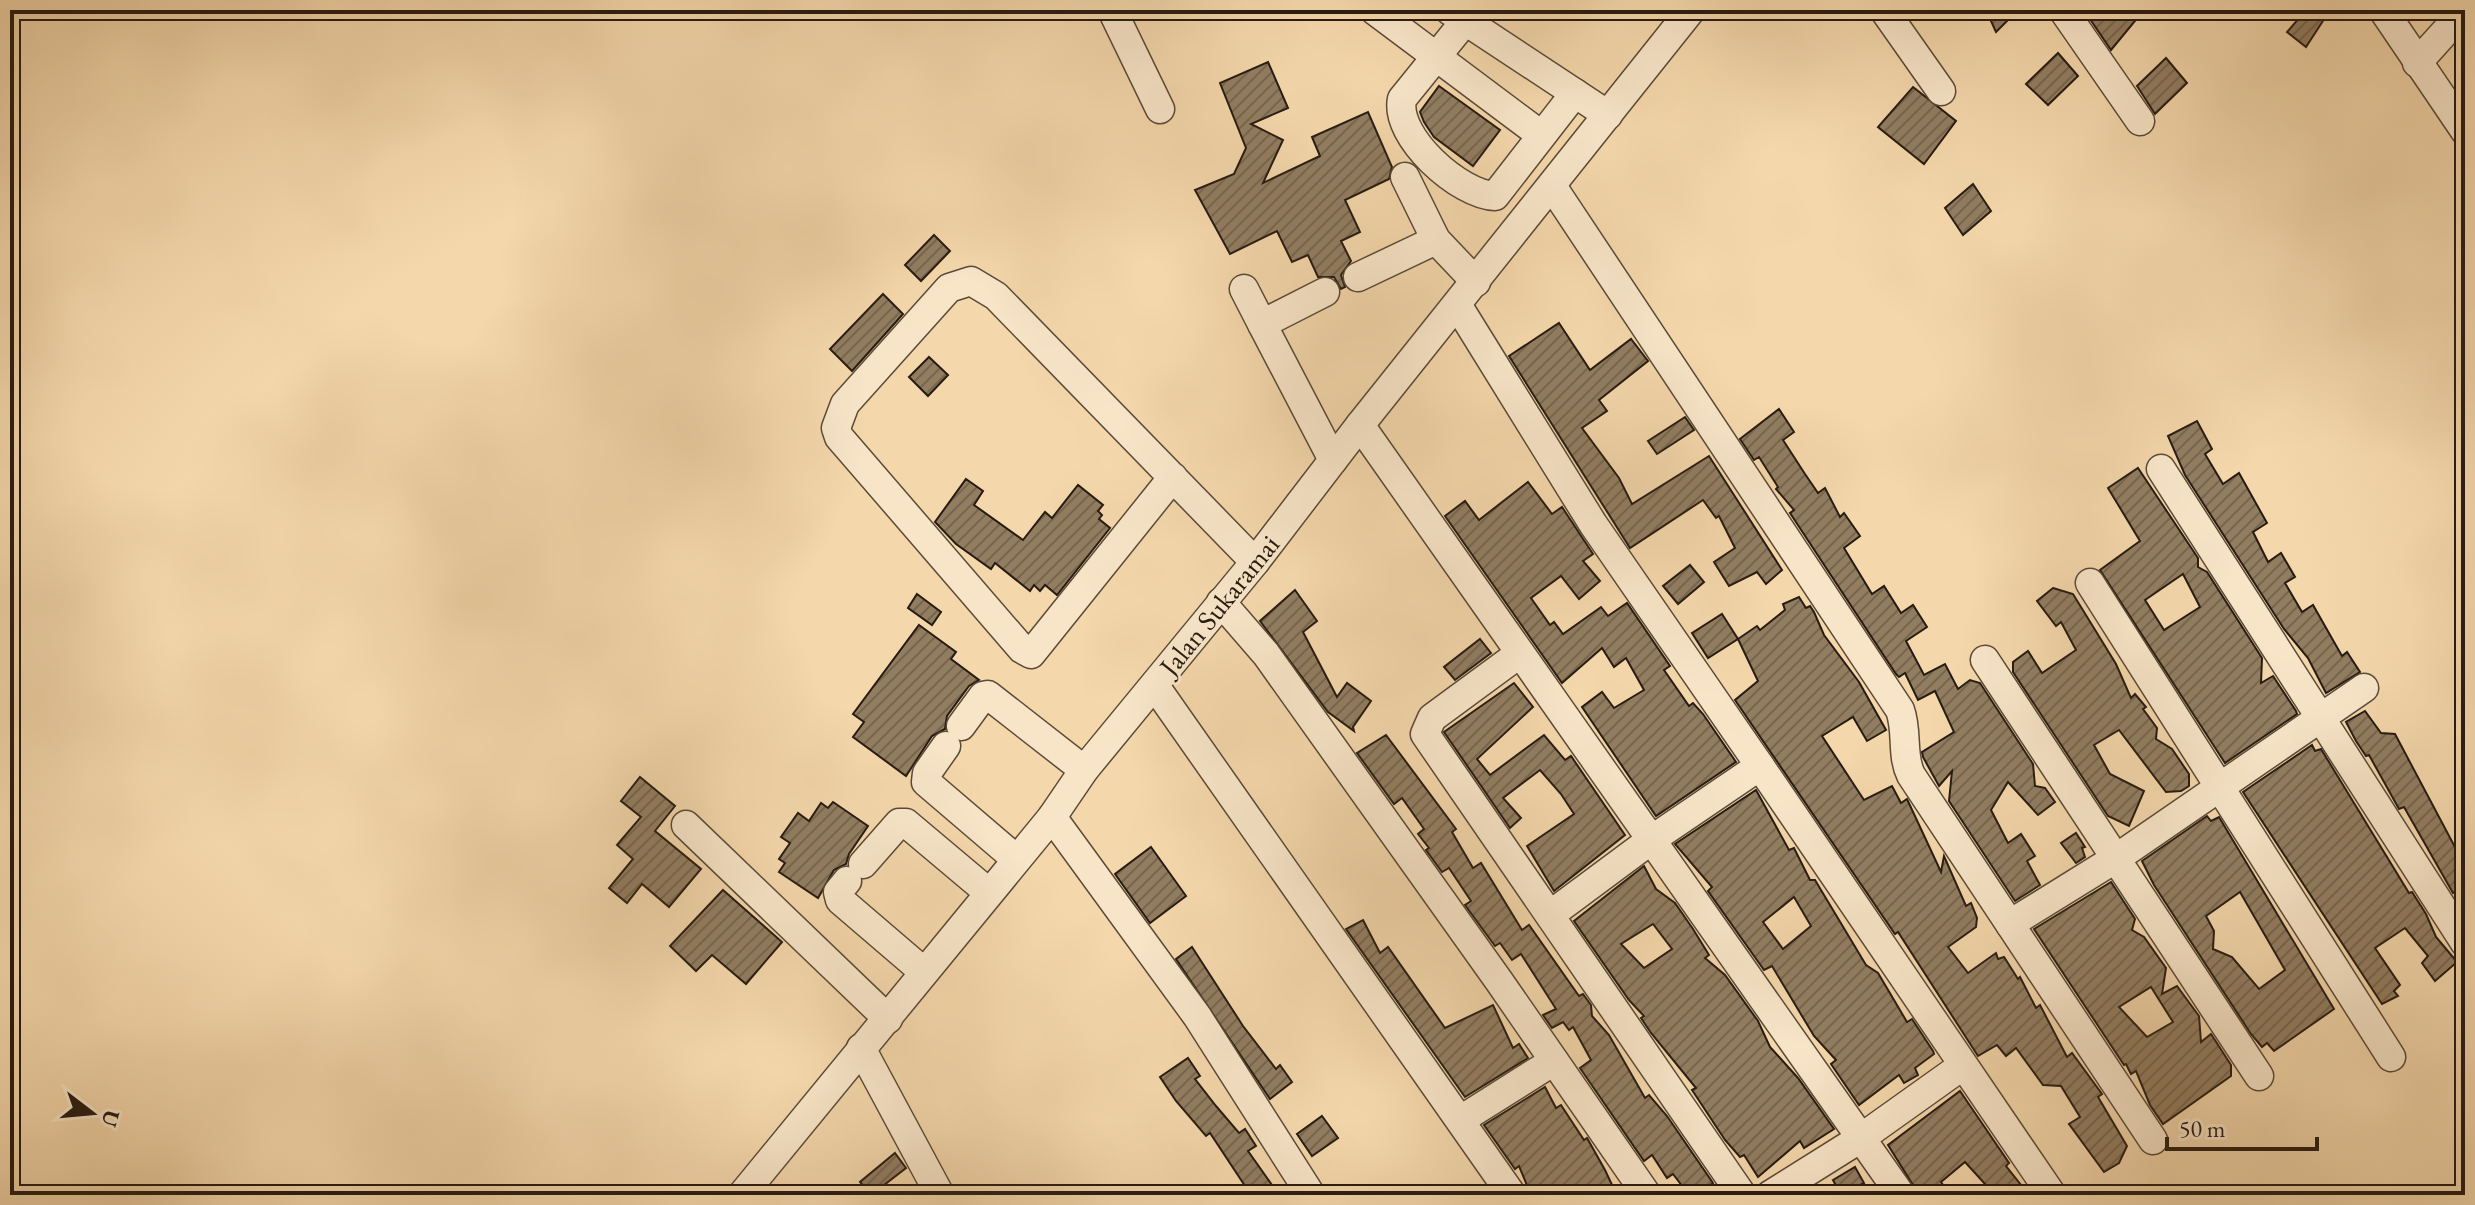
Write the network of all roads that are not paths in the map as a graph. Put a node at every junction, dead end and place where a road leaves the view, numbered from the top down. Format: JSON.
{"nodes":[{"id":1,"x":1112,"y":10,"type":"edge"},
{"id":2,"x":1374,"y":10,"type":"edge"},
{"id":3,"x":1691,"y":10,"type":"edge"},
{"id":4,"x":1884,"y":10,"type":"edge"},
{"id":5,"x":2063,"y":10,"type":"edge"},
{"id":6,"x":2383,"y":10,"type":"edge"},
{"id":7,"x":2465,"y":10,"type":"edge"},
{"id":8,"x":1463,"y":14,"type":"edge"},
{"id":9,"x":1436,"y":54,"type":"junction"},
{"id":10,"x":2417,"y":63,"type":"junction"},
{"id":11,"x":1941,"y":91,"type":"dead end"},
{"id":12,"x":1575,"y":93,"type":"junction"},
{"id":13,"x":1160,"y":109,"type":"dead end"},
{"id":14,"x":1608,"y":115,"type":"junction"},
{"id":15,"x":2140,"y":121,"type":"dead end"},
{"id":16,"x":2465,"y":131,"type":"edge"},
{"id":17,"x":1541,"y":135,"type":"junction"},
{"id":18,"x":1405,"y":177,"type":"dead end"},
{"id":19,"x":1552,"y":186,"type":"junction"},
{"id":20,"x":1436,"y":240,"type":"junction"},
{"id":21,"x":1358,"y":277,"type":"dead end"},
{"id":22,"x":1476,"y":282,"type":"junction"},
{"id":23,"x":1244,"y":289,"type":"dead end"},
{"id":24,"x":1325,"y":292,"type":"dead end"},
{"id":25,"x":1458,"y":306,"type":"junction"},
{"id":26,"x":1262,"y":324,"type":"junction"},
{"id":27,"x":1360,"y":425,"type":"junction"},
{"id":28,"x":1333,"y":460,"type":"junction"},
{"id":29,"x":2161,"y":469,"type":"dead end"},
{"id":30,"x":1173,"y":477,"type":"junction"},
{"id":31,"x":1255,"y":562,"type":"junction"},
{"id":32,"x":2090,"y":583,"type":"dead end"},
{"id":33,"x":1221,"y":602,"type":"junction"},
{"id":34,"x":1519,"y":654,"type":"junction"},
{"id":35,"x":1985,"y":660,"type":"dead end"},
{"id":36,"x":1155,"y":686,"type":"junction"},
{"id":37,"x":2364,"y":688,"type":"dead end"},
{"id":38,"x":2321,"y":718,"type":"junction"},
{"id":39,"x":1760,"y":766,"type":"junction"},
{"id":40,"x":1084,"y":770,"type":"junction"},
{"id":41,"x":2220,"y":787,"type":"junction"},
{"id":42,"x":1052,"y":817,"type":"junction"},
{"id":43,"x":686,"y":825,"type":"dead end"},
{"id":44,"x":1651,"y":840,"type":"junction"},
{"id":45,"x":2118,"y":857,"type":"junction"},
{"id":46,"x":1016,"y":859,"type":"junction"},
{"id":47,"x":988,"y":892,"type":"junction"},
{"id":48,"x":1550,"y":915,"type":"junction"},
{"id":49,"x":2010,"y":924,"type":"junction"},
{"id":50,"x":2465,"y":943,"type":"edge"},
{"id":51,"x":924,"y":972,"type":"junction"},
{"id":52,"x":888,"y":1019,"type":"junction"},
{"id":53,"x":861,"y":1048,"type":"junction"},
{"id":54,"x":2391,"y":1057,"type":"dead end"},
{"id":55,"x":1554,"y":1061,"type":"junction"},
{"id":56,"x":1962,"y":1066,"type":"junction"},
{"id":57,"x":2259,"y":1076,"type":"dead end"},
{"id":58,"x":1462,"y":1119,"type":"junction"},
{"id":59,"x":1861,"y":1138,"type":"junction"},
{"id":60,"x":2153,"y":1140,"type":"dead end"},
{"id":61,"x":742,"y":1195,"type":"edge"},
{"id":62,"x":940,"y":1195,"type":"edge"},
{"id":63,"x":1311,"y":1195,"type":"edge"},
{"id":64,"x":1512,"y":1195,"type":"edge"},
{"id":65,"x":1647,"y":1195,"type":"edge"},
{"id":66,"x":1742,"y":1195,"type":"edge"},
{"id":67,"x":1770,"y":1195,"type":"edge"},
{"id":68,"x":1901,"y":1195,"type":"edge"},
{"id":69,"x":2052,"y":1195,"type":"edge"}],
"edges":[{"from":1,"to":13,"type":"street"},
{"from":2,"to":9,"type":"street"},
{"from":3,"to":14,"type":"street","name":"Jalan Sukaramai"},
{"from":4,"to":11,"type":"street"},
{"from":5,"to":15,"type":"street"},
{"from":6,"to":10,"type":"street"},
{"from":7,"to":10,"type":"street"},
{"from":8,"to":9,"type":"street"},
{"from":8,"to":12,"type":"street"},
{"from":9,"to":17,"type":"street"},
{"from":9,"to":17,"type":"street"},
{"from":10,"to":16,"type":"street"},
{"from":12,"to":14,"type":"street"},
{"from":12,"to":17,"type":"street"},
{"from":14,"to":19,"type":"street","name":"Jalan Sukaramai"},
{"from":18,"to":20,"type":"street"},
{"from":19,"to":22,"type":"street","name":"Jalan Sukaramai"},
{"from":19,"to":49,"type":"street"},
{"from":20,"to":21,"type":"street"},
{"from":20,"to":22,"type":"street"},
{"from":22,"to":25,"type":"street","name":"Jalan Sukaramai"},
{"from":23,"to":26,"type":"street"},
{"from":24,"to":26,"type":"street"},
{"from":25,"to":27,"type":"street","name":"Jalan Sukaramai"},
{"from":25,"to":39,"type":"street"},
{"from":26,"to":28,"type":"street"},
{"from":27,"to":28,"type":"street","name":"Jalan Sukaramai"},
{"from":27,"to":34,"type":"street"},
{"from":28,"to":31,"type":"street","name":"Jalan Sukaramai"},
{"from":29,"to":38,"type":"street"},
{"from":30,"to":30,"type":"street"},
{"from":30,"to":31,"type":"street"},
{"from":31,"to":33,"type":"street","name":"Jalan Sukaramai"},
{"from":32,"to":41,"type":"street"},
{"from":33,"to":36,"type":"street","name":"Jalan Sukaramai"},
{"from":33,"to":55,"type":"street"},
{"from":34,"to":44,"type":"street"},
{"from":34,"to":48,"type":"street"},
{"from":35,"to":45,"type":"street"},
{"from":36,"to":40,"type":"street","name":"Jalan Sukaramai"},
{"from":36,"to":58,"type":"street"},
{"from":37,"to":38,"type":"street"},
{"from":38,"to":41,"type":"street"},
{"from":38,"to":50,"type":"street"},
{"from":39,"to":44,"type":"street"},
{"from":39,"to":56,"type":"street"},
{"from":40,"to":42,"type":"street","name":"Jalan Sukaramai"},
{"from":40,"to":46,"type":"street"},
{"from":41,"to":45,"type":"street"},
{"from":41,"to":54,"type":"street"},
{"from":42,"to":46,"type":"street","name":"Jalan Sukaramai"},
{"from":42,"to":63,"type":"street"},
{"from":43,"to":52,"type":"street"},
{"from":44,"to":48,"type":"street"},
{"from":44,"to":59,"type":"street"},
{"from":45,"to":49,"type":"street"},
{"from":45,"to":57,"type":"street"},
{"from":46,"to":47,"type":"street","name":"Jalan Sukaramai"},
{"from":47,"to":51,"type":"street","name":"Jalan Sukaramai"},
{"from":47,"to":51,"type":"street"},
{"from":48,"to":66,"type":"street"},
{"from":49,"to":60,"type":"street"},
{"from":51,"to":52,"type":"street","name":"Jalan Sukaramai"},
{"from":52,"to":53,"type":"street","name":"Jalan Sukaramai"},
{"from":53,"to":61,"type":"street","name":"Jalan Sukaramai"},
{"from":53,"to":62,"type":"street"},
{"from":55,"to":58,"type":"street"},
{"from":55,"to":65,"type":"street"},
{"from":56,"to":59,"type":"street"},
{"from":56,"to":69,"type":"street"},
{"from":58,"to":64,"type":"street"},
{"from":59,"to":67,"type":"street"},
{"from":59,"to":68,"type":"street"}]}
